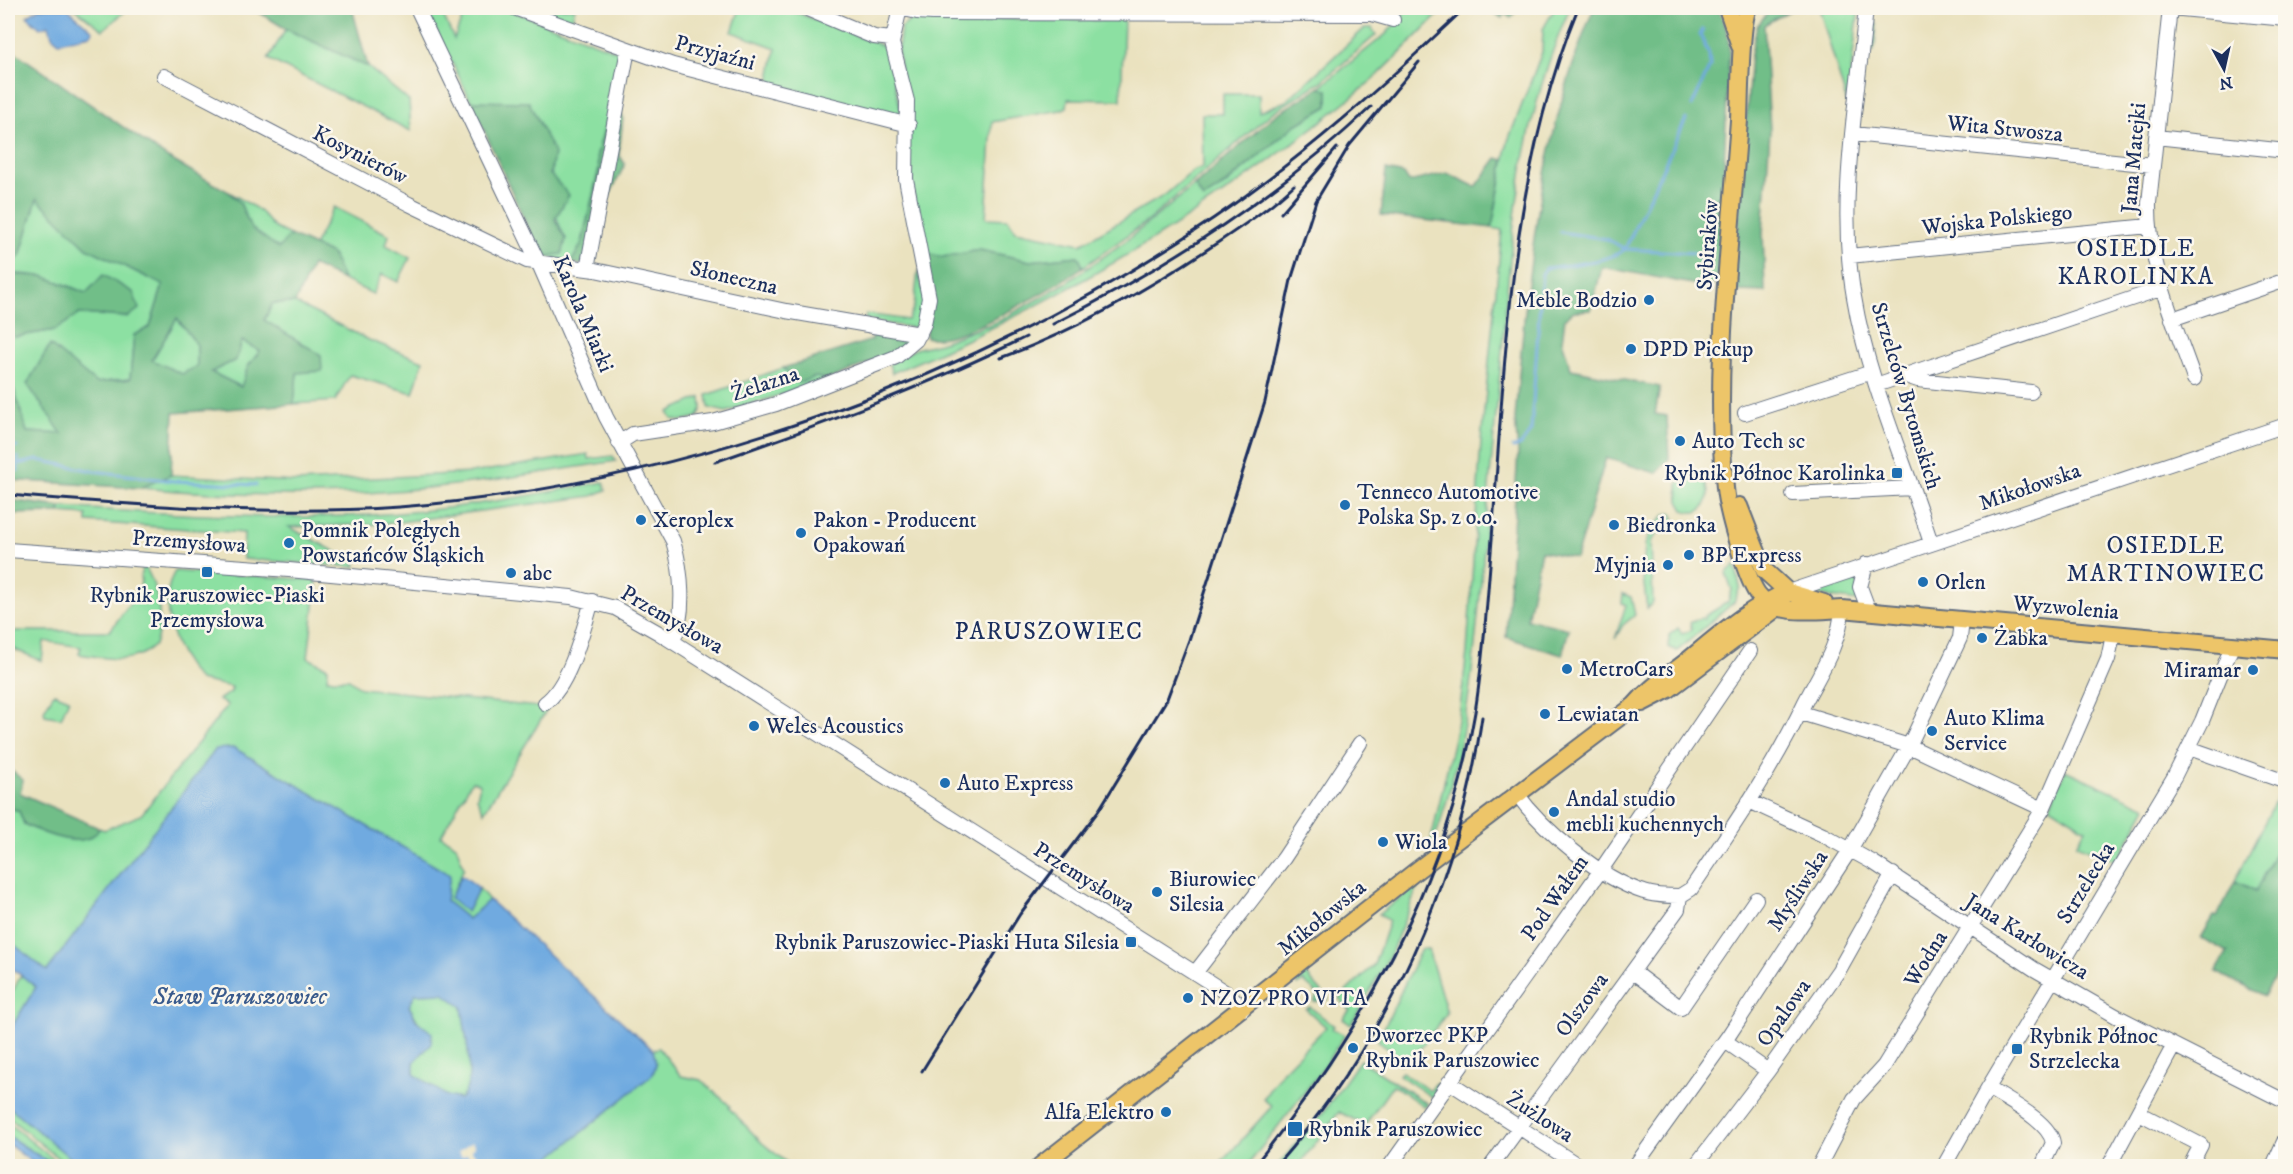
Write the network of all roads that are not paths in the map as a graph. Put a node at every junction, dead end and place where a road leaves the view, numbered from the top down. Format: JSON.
{"nodes":[{"id":1,"x":417,"y":8,"type":"edge"},
{"id":2,"x":514,"y":8,"type":"edge"},
{"id":3,"x":805,"y":8,"type":"edge"},
{"id":4,"x":900,"y":8,"type":"edge"},
{"id":5,"x":1727,"y":8,"type":"edge"},
{"id":6,"x":1749,"y":8,"type":"edge"},
{"id":7,"x":1761,"y":8,"type":"edge"},
{"id":8,"x":1866,"y":8,"type":"edge"},
{"id":9,"x":2170,"y":8,"type":"edge"},
{"id":10,"x":1393,"y":20,"type":"dead end"},
{"id":11,"x":2286,"y":20,"type":"edge"},
{"id":12,"x":1745,"y":32,"type":"junction"},
{"id":13,"x":892,"y":39,"type":"junction"},
{"id":14,"x":628,"y":49,"type":"junction"},
{"id":15,"x":1743,"y":57,"type":"junction"},
{"id":16,"x":164,"y":76,"type":"dead end"},
{"id":17,"x":909,"y":125,"type":"junction"},
{"id":18,"x":1853,"y":135,"type":"junction"},
{"id":19,"x":2156,"y":137,"type":"junction"},
{"id":20,"x":2286,"y":151,"type":"edge"},
{"id":21,"x":2153,"y":165,"type":"junction"},
{"id":22,"x":2149,"y":226,"type":"junction"},
{"id":23,"x":1849,"y":256,"type":"junction"},
{"id":24,"x":539,"y":264,"type":"junction"},
{"id":25,"x":587,"y":269,"type":"junction"},
{"id":26,"x":2286,"y":280,"type":"edge"},
{"id":27,"x":2163,"y":288,"type":"junction"},
{"id":28,"x":2172,"y":318,"type":"junction"},
{"id":29,"x":918,"y":337,"type":"junction"},
{"id":30,"x":1903,"y":375,"type":"junction"},
{"id":31,"x":1874,"y":378,"type":"junction"},
{"id":32,"x":2194,"y":379,"type":"dead end"},
{"id":33,"x":2031,"y":392,"type":"dead end"},
{"id":34,"x":1744,"y":413,"type":"dead end"},
{"id":35,"x":2286,"y":425,"type":"edge"},
{"id":36,"x":619,"y":443,"type":"junction"},
{"id":37,"x":1724,"y":463,"type":"junction"},
{"id":38,"x":1912,"y":488,"type":"junction"},
{"id":39,"x":1793,"y":494,"type":"dead end"},
{"id":40,"x":1931,"y":543,"type":"junction"},
{"id":41,"x":8,"y":550,"type":"edge"},
{"id":42,"x":1866,"y":564,"type":"junction"},
{"id":43,"x":1788,"y":592,"type":"junction"},
{"id":44,"x":592,"y":601,"type":"junction"},
{"id":45,"x":1772,"y":604,"type":"junction"},
{"id":46,"x":1842,"y":609,"type":"junction"},
{"id":47,"x":1869,"y":611,"type":"junction"},
{"id":48,"x":1962,"y":621,"type":"junction"},
{"id":49,"x":2113,"y":635,"type":"junction"},
{"id":50,"x":673,"y":641,"type":"junction"},
{"id":51,"x":2232,"y":646,"type":"junction"},
{"id":52,"x":2286,"y":650,"type":"edge"},
{"id":53,"x":1750,"y":651,"type":"dead end"},
{"id":54,"x":545,"y":703,"type":"dead end"},
{"id":55,"x":1801,"y":713,"type":"junction"},
{"id":56,"x":1360,"y":743,"type":"dead end"},
{"id":57,"x":1909,"y":746,"type":"junction"},
{"id":58,"x":2189,"y":748,"type":"junction"},
{"id":59,"x":2286,"y":782,"type":"edge"},
{"id":60,"x":1517,"y":794,"type":"junction"},
{"id":61,"x":1749,"y":801,"type":"junction"},
{"id":62,"x":2043,"y":809,"type":"junction"},
{"id":63,"x":1850,"y":850,"type":"junction"},
{"id":64,"x":1601,"y":870,"type":"junction"},
{"id":65,"x":1893,"y":874,"type":"junction"},
{"id":66,"x":1680,"y":896,"type":"junction"},
{"id":67,"x":1756,"y":899,"type":"dead end"},
{"id":68,"x":1971,"y":927,"type":"junction"},
{"id":69,"x":1633,"y":972,"type":"junction"},
{"id":70,"x":1195,"y":973,"type":"junction"},
{"id":71,"x":2052,"y":980,"type":"junction"},
{"id":72,"x":1243,"y":1009,"type":"junction"},
{"id":73,"x":1725,"y":1041,"type":"junction"},
{"id":74,"x":2174,"y":1047,"type":"junction"},
{"id":75,"x":1768,"y":1071,"type":"junction"},
{"id":76,"x":1449,"y":1082,"type":"junction"},
{"id":77,"x":1988,"y":1088,"type":"junction"},
{"id":78,"x":2286,"y":1102,"type":"edge"},
{"id":79,"x":2139,"y":1113,"type":"junction"},
{"id":80,"x":1519,"y":1127,"type":"junction"},
{"id":81,"x":2286,"y":1137,"type":"edge"},
{"id":82,"x":1572,"y":1165,"type":"edge"},
{"id":83,"x":1040,"y":1167,"type":"edge"},
{"id":84,"x":1390,"y":1167,"type":"edge"},
{"id":85,"x":1491,"y":1167,"type":"edge"},
{"id":86,"x":1635,"y":1167,"type":"edge"},
{"id":87,"x":1695,"y":1167,"type":"edge"},
{"id":88,"x":1819,"y":1167,"type":"edge"},
{"id":89,"x":1944,"y":1167,"type":"edge"},
{"id":90,"x":2042,"y":1167,"type":"edge"},
{"id":91,"x":2109,"y":1167,"type":"edge"},
{"id":92,"x":2190,"y":1167,"type":"edge"},
{"id":93,"x":2273,"y":1167,"type":"edge"}],
"edges":[{"from":1,"to":24,"type":"street","name":"Karola Miarki"},
{"from":2,"to":14,"type":"street","name":"Przyjaźni"},
{"from":3,"to":13,"type":"street"},
{"from":4,"to":10,"type":"street"},
{"from":4,"to":13,"type":"street"},
{"from":5,"to":15,"type":"main road"},
{"from":6,"to":12,"type":"main road","name":"Sybiraków"},
{"from":7,"to":12,"type":"main road","name":"Sybiraków"},
{"from":8,"to":18,"type":"street","name":"Strzelców Bytomskich"},
{"from":9,"to":11,"type":"street"},
{"from":9,"to":19,"type":"street","name":"Jana Matejki"},
{"from":12,"to":15,"type":"main road","name":"Sybiraków"},
{"from":13,"to":17,"type":"street"},
{"from":14,"to":17,"type":"street","name":"Przyjaźni"},
{"from":14,"to":25,"type":"street"},
{"from":15,"to":37,"type":"main road","name":"Sybiraków"},
{"from":16,"to":24,"type":"street","name":"Kosynierów"},
{"from":17,"to":29,"type":"street"},
{"from":18,"to":21,"type":"street","name":"Wita Stwosza"},
{"from":18,"to":23,"type":"street","name":"Strzelców Bytomskich"},
{"from":19,"to":20,"type":"street"},
{"from":19,"to":21,"type":"street","name":"Jana Matejki"},
{"from":21,"to":22,"type":"street","name":"Jana Matejki"},
{"from":22,"to":23,"type":"street","name":"Wojska Polskiego"},
{"from":22,"to":27,"type":"street","name":"Jana Matejki"},
{"from":23,"to":31,"type":"street","name":"Strzelców Bytomskich"},
{"from":24,"to":25,"type":"street","name":"Słoneczna"},
{"from":24,"to":36,"type":"street","name":"Karola Miarki"},
{"from":25,"to":29,"type":"street","name":"Słoneczna"},
{"from":26,"to":28,"type":"street"},
{"from":27,"to":28,"type":"street","name":"Jana Matejki"},
{"from":27,"to":30,"type":"street"},
{"from":28,"to":32,"type":"street","name":"Jana Matejki"},
{"from":29,"to":36,"type":"street","name":"Żelazna"},
{"from":30,"to":31,"type":"street"},
{"from":30,"to":33,"type":"street"},
{"from":31,"to":34,"type":"street"},
{"from":31,"to":38,"type":"street","name":"Strzelców Bytomskich"},
{"from":35,"to":40,"type":"street","name":"Mikołowska"},
{"from":36,"to":50,"type":"street","name":"Karola Miarki"},
{"from":37,"to":43,"type":"main road","name":"Sybiraków"},
{"from":37,"to":45,"type":"main road","name":"Sybiraków"},
{"from":38,"to":39,"type":"street"},
{"from":38,"to":40,"type":"street","name":"Strzelców Bytomskich"},
{"from":40,"to":42,"type":"street","name":"Mikołowska"},
{"from":41,"to":44,"type":"street","name":"Przemysłowa"},
{"from":42,"to":43,"type":"street","name":"Mikołowska"},
{"from":42,"to":47,"type":"street"},
{"from":43,"to":45,"type":"main road","name":"Mikołowska"},
{"from":43,"to":46,"type":"main road","name":"Wyzwolenia"},
{"from":44,"to":50,"type":"street","name":"Przemysłowa"},
{"from":44,"to":54,"type":"street"},
{"from":45,"to":46,"type":"main road","name":"Wyzwolenia"},
{"from":45,"to":60,"type":"main road","name":"Mikołowska"},
{"from":46,"to":47,"type":"main road","name":"Wyzwolenia"},
{"from":46,"to":55,"type":"street","name":"Olszowa"},
{"from":47,"to":48,"type":"main road","name":"Wyzwolenia"},
{"from":48,"to":49,"type":"main road","name":"Wyzwolenia"},
{"from":48,"to":57,"type":"street","name":"Myśliwska"},
{"from":49,"to":51,"type":"main road","name":"Wyzwolenia"},
{"from":49,"to":62,"type":"street","name":"Wodna"},
{"from":50,"to":70,"type":"street","name":"Przemysłowa"},
{"from":51,"to":52,"type":"main road","name":"Wyzwolenia"},
{"from":51,"to":58,"type":"street","name":"Strzelecka"},
{"from":53,"to":64,"type":"street","name":"Pod Wałem"},
{"from":55,"to":57,"type":"street"},
{"from":55,"to":61,"type":"street","name":"Olszowa"},
{"from":56,"to":70,"type":"street"},
{"from":57,"to":62,"type":"street"},
{"from":57,"to":63,"type":"street","name":"Myśliwska"},
{"from":58,"to":59,"type":"street"},
{"from":58,"to":71,"type":"street","name":"Strzelecka"},
{"from":60,"to":64,"type":"street"},
{"from":60,"to":72,"type":"main road","name":"Mikołowska"},
{"from":61,"to":63,"type":"street","name":"Jana Karłowicza"},
{"from":61,"to":66,"type":"street","name":"Olszowa"},
{"from":62,"to":68,"type":"street","name":"Wodna"},
{"from":63,"to":65,"type":"street","name":"Jana Karłowicza"},
{"from":63,"to":73,"type":"street","name":"Myśliwska"},
{"from":64,"to":66,"type":"street"},
{"from":64,"to":76,"type":"street","name":"Pod Wałem"},
{"from":65,"to":68,"type":"street","name":"Jana Karłowicza"},
{"from":65,"to":75,"type":"street","name":"Opalowa"},
{"from":66,"to":69,"type":"street","name":"Olszowa"},
{"from":67,"to":69,"type":"street"},
{"from":68,"to":71,"type":"street","name":"Jana Karłowicza"},
{"from":68,"to":88,"type":"street","name":"Wodna"},
{"from":69,"to":80,"type":"street","name":"Olszowa"},
{"from":70,"to":72,"type":"street","name":"Przemysłowa"},
{"from":71,"to":74,"type":"street","name":"Jana Karłowicza"},
{"from":71,"to":77,"type":"street","name":"Strzelecka"},
{"from":72,"to":83,"type":"main road","name":"Mikołowska"},
{"from":73,"to":75,"type":"street"},
{"from":73,"to":86,"type":"street","name":"Myśliwska"},
{"from":74,"to":78,"type":"street","name":"Jana Karłowicza"},
{"from":74,"to":79,"type":"street"},
{"from":75,"to":87,"type":"street","name":"Opalowa"},
{"from":76,"to":80,"type":"street","name":"Żużlowa"},
{"from":76,"to":84,"type":"street","name":"Pod Wałem"},
{"from":77,"to":89,"type":"street","name":"Strzelecka"},
{"from":77,"to":90,"type":"street"},
{"from":79,"to":91,"type":"street"},
{"from":79,"to":92,"type":"street"},
{"from":80,"to":82,"type":"street","name":"Żużlowa"},
{"from":80,"to":85,"type":"street","name":"Olszowa"},
{"from":81,"to":93,"type":"street"}]}
